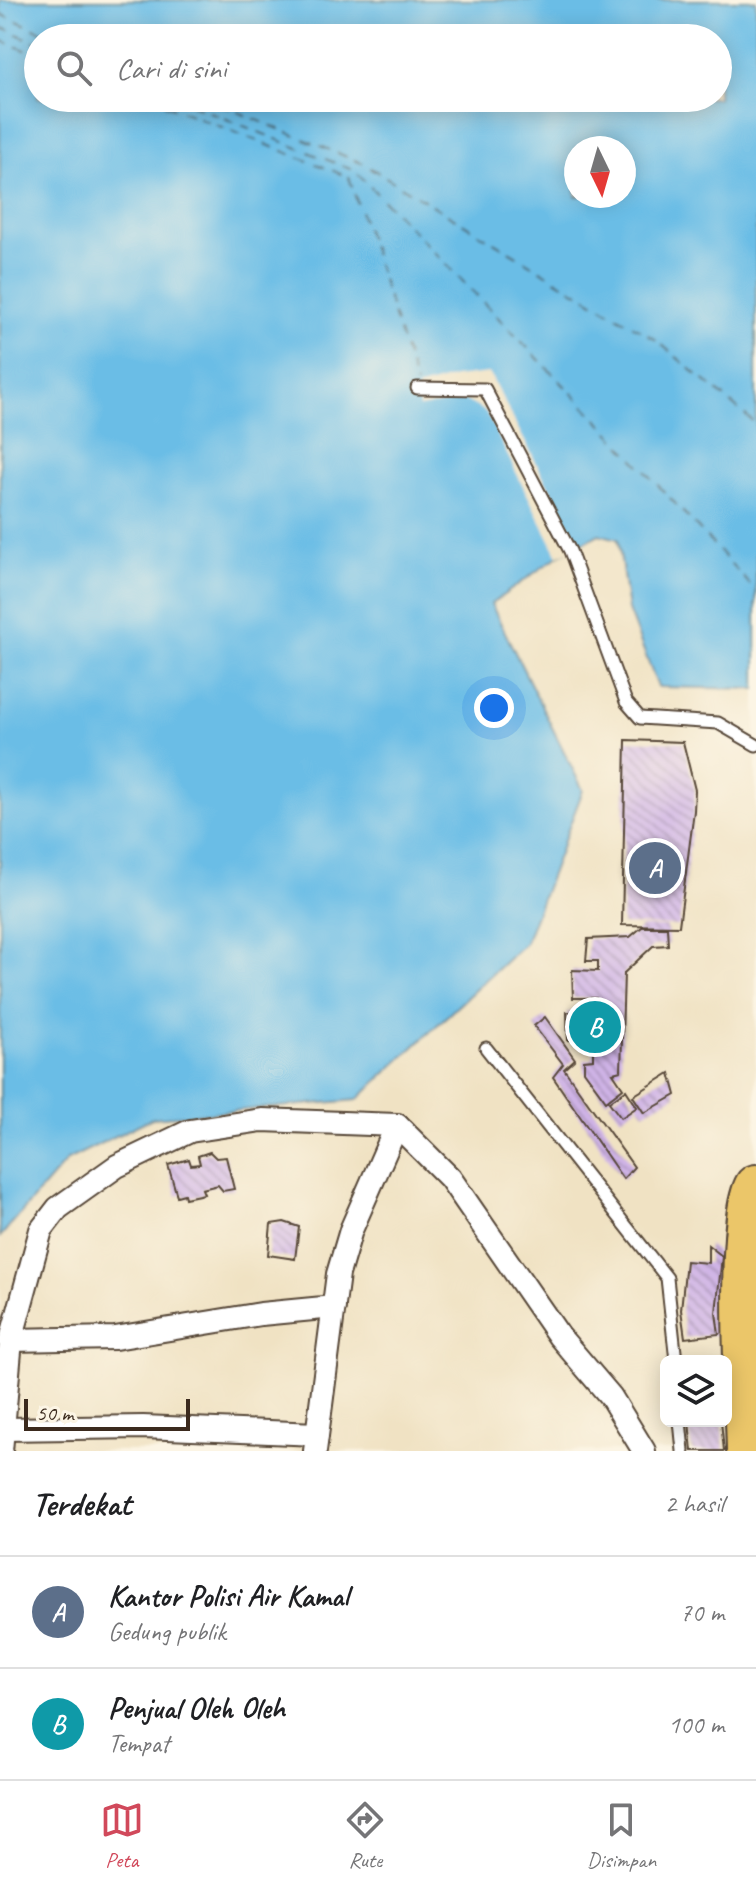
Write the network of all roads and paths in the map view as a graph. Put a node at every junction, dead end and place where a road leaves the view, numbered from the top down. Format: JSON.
{"nodes":[{"id":1,"x":417,"y":388,"type":"dead end"},
{"id":2,"x":756,"y":745,"type":"edge"},
{"id":3,"x":486,"y":1048,"type":"dead end"},
{"id":4,"x":397,"y":1125,"type":"junction"},
{"id":5,"x":756,"y":1186,"type":"edge"},
{"id":6,"x":334,"y":1307,"type":"junction"},
{"id":7,"x":11,"y":1340,"type":"junction"},
{"id":8,"x":675,"y":1355,"type":"edge"},
{"id":9,"x":681,"y":1427,"type":"edge"},
{"id":10,"x":2,"y":1440,"type":"edge"},
{"id":11,"x":316,"y":1442,"type":"edge"},
{"id":12,"x":644,"y":1451,"type":"edge"},
{"id":13,"x":683,"y":1451,"type":"edge"},
{"id":14,"x":748,"y":1451,"type":"edge"}],
"edges":[{"from":1,"to":2,"type":"lane"},
{"from":3,"to":8,"type":"lane"},
{"from":4,"to":6,"type":"street"},
{"from":4,"to":7,"type":"street"},
{"from":4,"to":12,"type":"street"},
{"from":5,"to":14,"type":"highway"},
{"from":6,"to":7,"type":"street"},
{"from":6,"to":11,"type":"street"},
{"from":7,"to":10,"type":"street"},
{"from":9,"to":13,"type":"lane"},
{"from":10,"to":11,"type":"street"}]}
